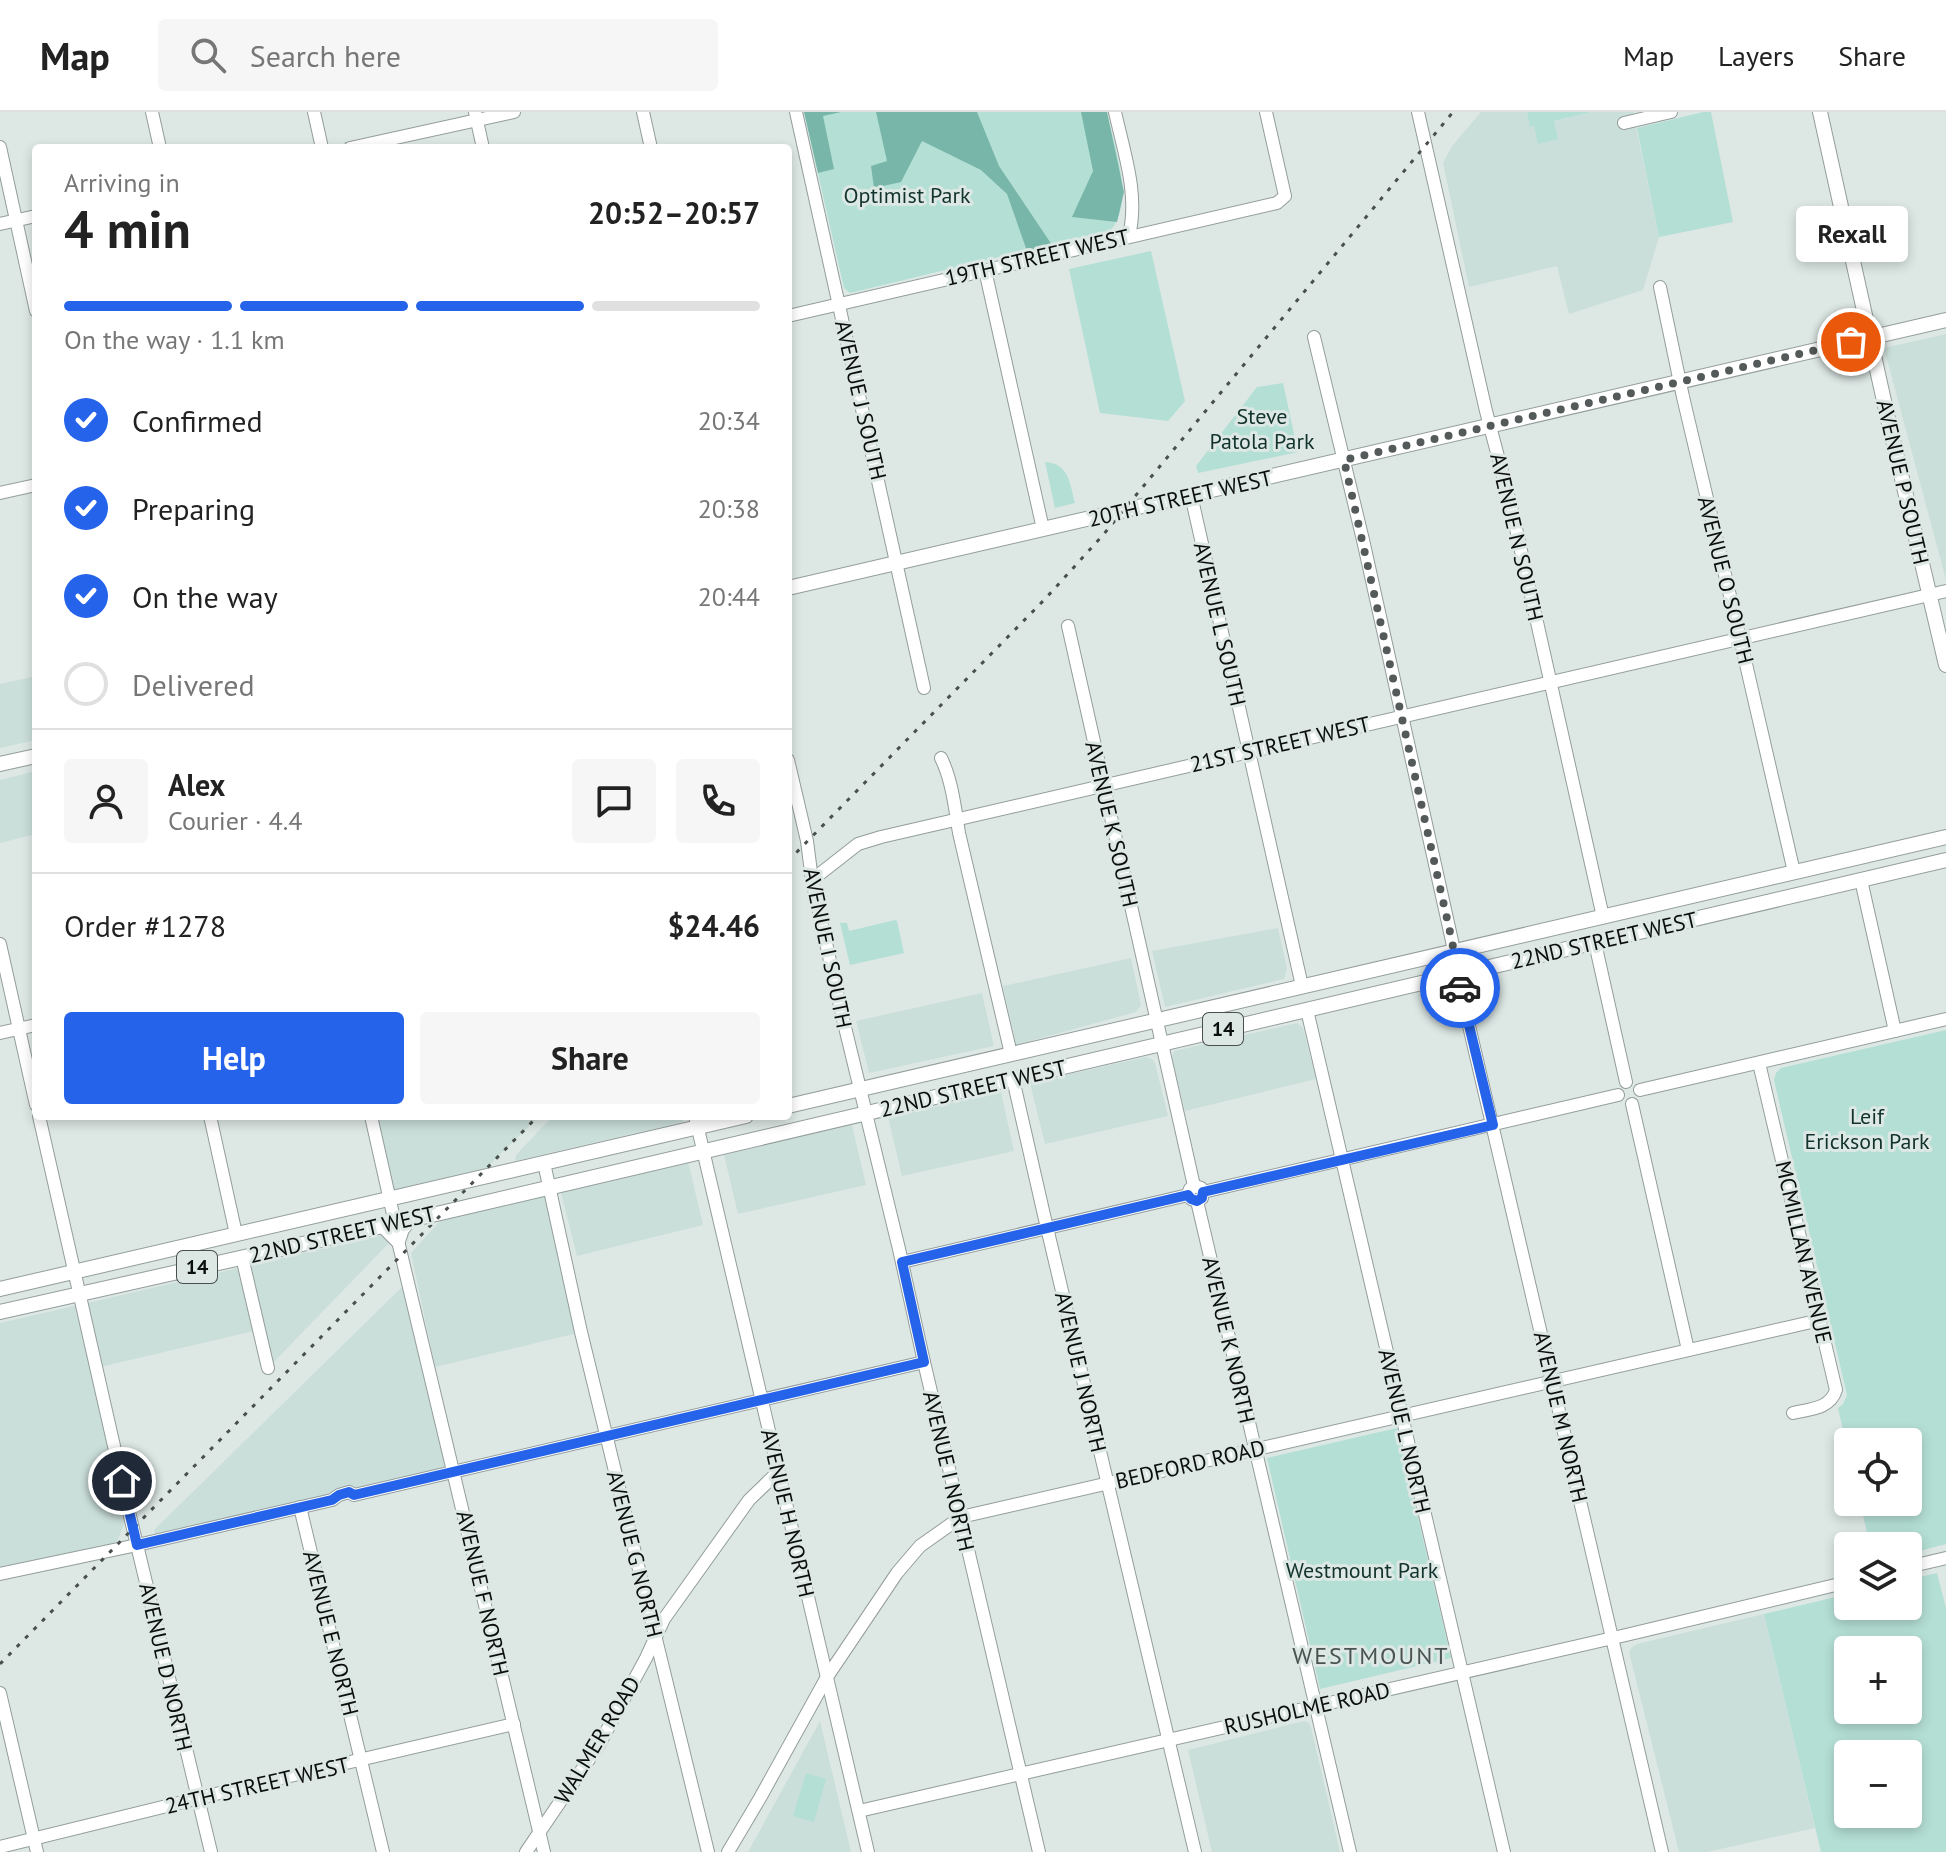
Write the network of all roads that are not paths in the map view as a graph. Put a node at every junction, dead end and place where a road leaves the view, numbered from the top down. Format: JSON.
{"nodes":[{"id":1,"x":152,"y":112,"type":"edge"},
{"id":2,"x":314,"y":112,"type":"edge"},
{"id":3,"x":514,"y":112,"type":"edge"},
{"id":4,"x":643,"y":112,"type":"edge"},
{"id":5,"x":796,"y":112,"type":"edge"},
{"id":6,"x":1115,"y":112,"type":"edge"},
{"id":7,"x":1266,"y":112,"type":"edge"},
{"id":8,"x":1418,"y":112,"type":"edge"},
{"id":9,"x":1671,"y":112,"type":"edge"},
{"id":10,"x":1820,"y":112,"type":"edge"},
{"id":11,"x":476,"y":116,"type":"edge"},
{"id":12,"x":1624,"y":123,"type":"dead end"},
{"id":13,"x":159,"y":144,"type":"edge"},
{"id":14,"x":321,"y":144,"type":"edge"},
{"id":15,"x":366,"y":144,"type":"edge"},
{"id":16,"x":482,"y":144,"type":"edge"},
{"id":17,"x":650,"y":144,"type":"edge"},
{"id":18,"x":0,"y":147,"type":"edge"},
{"id":19,"x":32,"y":217,"type":"edge"},
{"id":20,"x":16,"y":220,"type":"junction"},
{"id":21,"x":0,"y":224,"type":"edge"},
{"id":22,"x":1129,"y":236,"type":"junction"},
{"id":23,"x":985,"y":270,"type":"junction"},
{"id":24,"x":1660,"y":287,"type":"dead end"},
{"id":25,"x":32,"y":293,"type":"edge"},
{"id":26,"x":839,"y":304,"type":"junction"},
{"id":27,"x":792,"y":315,"type":"edge"},
{"id":28,"x":1946,"y":320,"type":"edge"},
{"id":29,"x":1314,"y":337,"type":"dead end"},
{"id":30,"x":1870,"y":338,"type":"junction"},
{"id":31,"x":1679,"y":383,"type":"junction"},
{"id":32,"x":1491,"y":426,"type":"junction"},
{"id":33,"x":1344,"y":460,"type":"junction"},
{"id":34,"x":32,"y":486,"type":"edge"},
{"id":35,"x":0,"y":493,"type":"edge"},
{"id":36,"x":1191,"y":495,"type":"junction"},
{"id":37,"x":1043,"y":529,"type":"junction"},
{"id":38,"x":896,"y":563,"type":"junction"},
{"id":39,"x":792,"y":587,"type":"edge"},
{"id":40,"x":1946,"y":591,"type":"edge"},
{"id":41,"x":1930,"y":595,"type":"junction"},
{"id":42,"x":1068,"y":626,"type":"dead end"},
{"id":43,"x":1740,"y":638,"type":"junction"},
{"id":44,"x":1946,"y":665,"type":"edge"},
{"id":45,"x":1550,"y":682,"type":"junction"},
{"id":46,"x":924,"y":688,"type":"dead end"},
{"id":47,"x":1402,"y":716,"type":"junction"},
{"id":48,"x":1249,"y":751,"type":"junction"},
{"id":49,"x":32,"y":757,"type":"edge"},
{"id":50,"x":941,"y":758,"type":"dead end"},
{"id":51,"x":0,"y":764,"type":"edge"},
{"id":52,"x":792,"y":777,"type":"edge"},
{"id":53,"x":1103,"y":785,"type":"junction"},
{"id":54,"x":957,"y":820,"type":"junction"},
{"id":55,"x":1946,"y":837,"type":"edge"},
{"id":56,"x":1946,"y":860,"type":"edge"},
{"id":57,"x":1794,"y":872,"type":"junction"},
{"id":58,"x":812,"y":880,"type":"junction"},
{"id":59,"x":1861,"y":880,"type":"junction"},
{"id":60,"x":1603,"y":917,"type":"junction"},
{"id":61,"x":1595,"y":943,"type":"junction"},
{"id":62,"x":0,"y":944,"type":"edge"},
{"id":63,"x":1454,"y":951,"type":"junction"},
{"id":64,"x":1458,"y":979,"type":"junction"},
{"id":65,"x":1302,"y":986,"type":"junction"},
{"id":66,"x":1307,"y":1010,"type":"junction"},
{"id":67,"x":1946,"y":1019,"type":"edge"},
{"id":68,"x":1156,"y":1021,"type":"junction"},
{"id":69,"x":32,"y":1026,"type":"edge"},
{"id":70,"x":19,"y":1029,"type":"junction"},
{"id":71,"x":1895,"y":1031,"type":"junction"},
{"id":72,"x":0,"y":1033,"type":"edge"},
{"id":73,"x":1162,"y":1044,"type":"junction"},
{"id":74,"x":1011,"y":1054,"type":"junction"},
{"id":75,"x":1759,"y":1063,"type":"junction"},
{"id":76,"x":1013,"y":1079,"type":"junction"},
{"id":77,"x":1626,"y":1082,"type":"junction"},
{"id":78,"x":32,"y":1087,"type":"edge"},
{"id":79,"x":861,"y":1089,"type":"junction"},
{"id":80,"x":1640,"y":1090,"type":"junction"},
{"id":81,"x":1618,"y":1095,"type":"junction"},
{"id":82,"x":1632,"y":1104,"type":"junction"},
{"id":83,"x":792,"y":1105,"type":"edge"},
{"id":84,"x":866,"y":1113,"type":"junction"},
{"id":85,"x":40,"y":1120,"type":"edge"},
{"id":86,"x":211,"y":1120,"type":"edge"},
{"id":87,"x":372,"y":1120,"type":"edge"},
{"id":88,"x":697,"y":1122,"type":"edge"},
{"id":89,"x":1493,"y":1125,"type":"junction"},
{"id":90,"x":703,"y":1151,"type":"junction"},
{"id":91,"x":1342,"y":1160,"type":"junction"},
{"id":92,"x":544,"y":1163,"type":"junction"},
{"id":93,"x":550,"y":1187,"type":"junction"},
{"id":94,"x":1196,"y":1194,"type":"junction"},
{"id":95,"x":389,"y":1198,"type":"junction"},
{"id":96,"x":411,"y":1219,"type":"junction"},
{"id":97,"x":389,"y":1224,"type":"junction"},
{"id":98,"x":1047,"y":1228,"type":"junction"},
{"id":99,"x":236,"y":1234,"type":"junction"},
{"id":100,"x":398,"y":1241,"type":"junction"},
{"id":101,"x":242,"y":1257,"type":"junction"},
{"id":102,"x":902,"y":1262,"type":"junction"},
{"id":103,"x":74,"y":1272,"type":"junction"},
{"id":104,"x":0,"y":1289,"type":"edge"},
{"id":105,"x":79,"y":1294,"type":"junction"},
{"id":106,"x":0,"y":1312,"type":"edge"},
{"id":107,"x":1820,"y":1320,"type":"junction"},
{"id":108,"x":1688,"y":1350,"type":"junction"},
{"id":109,"x":924,"y":1362,"type":"junction"},
{"id":110,"x":268,"y":1368,"type":"dead end"},
{"id":111,"x":1553,"y":1382,"type":"junction"},
{"id":112,"x":761,"y":1400,"type":"junction"},
{"id":113,"x":1793,"y":1413,"type":"dead end"},
{"id":114,"x":1401,"y":1416,"type":"junction"},
{"id":115,"x":607,"y":1436,"type":"junction"},
{"id":116,"x":1255,"y":1450,"type":"junction"},
{"id":117,"x":454,"y":1471,"type":"junction"},
{"id":118,"x":778,"y":1472,"type":"junction"},
{"id":119,"x":1107,"y":1483,"type":"junction"},
{"id":120,"x":300,"y":1507,"type":"junction"},
{"id":121,"x":961,"y":1517,"type":"junction"},
{"id":122,"x":137,"y":1545,"type":"junction"},
{"id":123,"x":1946,"y":1558,"type":"edge"},
{"id":124,"x":1922,"y":1564,"type":"edge"},
{"id":125,"x":0,"y":1574,"type":"edge"},
{"id":126,"x":1834,"y":1585,"type":"edge"},
{"id":127,"x":655,"y":1636,"type":"junction"},
{"id":128,"x":1613,"y":1638,"type":"junction"},
{"id":129,"x":1462,"y":1672,"type":"junction"},
{"id":130,"x":827,"y":1677,"type":"junction"},
{"id":131,"x":0,"y":1693,"type":"edge"},
{"id":132,"x":1315,"y":1706,"type":"junction"},
{"id":133,"x":514,"y":1724,"type":"junction"},
{"id":134,"x":1169,"y":1740,"type":"junction"},
{"id":135,"x":361,"y":1760,"type":"junction"},
{"id":136,"x":1020,"y":1775,"type":"junction"},
{"id":137,"x":197,"y":1799,"type":"junction"},
{"id":138,"x":859,"y":1811,"type":"junction"},
{"id":139,"x":540,"y":1833,"type":"junction"},
{"id":140,"x":35,"y":1845,"type":"edge"},
{"id":141,"x":0,"y":1847,"type":"edge"},
{"id":142,"x":211,"y":1852,"type":"edge"},
{"id":143,"x":383,"y":1852,"type":"edge"},
{"id":144,"x":526,"y":1852,"type":"edge"},
{"id":145,"x":544,"y":1852,"type":"edge"},
{"id":146,"x":708,"y":1852,"type":"edge"},
{"id":147,"x":728,"y":1852,"type":"edge"},
{"id":148,"x":868,"y":1852,"type":"edge"},
{"id":149,"x":1039,"y":1852,"type":"edge"},
{"id":150,"x":1195,"y":1852,"type":"edge"},
{"id":151,"x":1350,"y":1852,"type":"edge"},
{"id":152,"x":1504,"y":1852,"type":"edge"},
{"id":153,"x":1662,"y":1852,"type":"edge"}],
"edges":[{"from":1,"to":13,"type":"street"},
{"from":2,"to":14,"type":"street"},
{"from":3,"to":11,"type":"street"},
{"from":4,"to":17,"type":"street"},
{"from":5,"to":26,"type":"street","name":"AVENUE J SOUTH"},
{"from":6,"to":22,"type":"street"},
{"from":7,"to":22,"type":"street","name":"19TH STREET WEST"},
{"from":8,"to":32,"type":"street","name":"AVENUE N SOUTH"},
{"from":9,"to":12,"type":"street"},
{"from":10,"to":30,"type":"main road","name":"AVENUE P SOUTH"},
{"from":11,"to":15,"type":"street"},
{"from":11,"to":16,"type":"street"},
{"from":18,"to":20,"type":"street"},
{"from":19,"to":20,"type":"street"},
{"from":20,"to":21,"type":"street"},
{"from":20,"to":25,"type":"street"},
{"from":22,"to":23,"type":"street","name":"19TH STREET WEST"},
{"from":23,"to":26,"type":"street","name":"19TH STREET WEST"},
{"from":23,"to":37,"type":"street"},
{"from":24,"to":31,"type":"street","name":"AVENUE O SOUTH"},
{"from":26,"to":27,"type":"street","name":"19TH STREET WEST"},
{"from":26,"to":38,"type":"street","name":"AVENUE J SOUTH"},
{"from":28,"to":30,"type":"main road","name":"20TH STREET WEST"},
{"from":29,"to":33,"type":"street","name":"AVENUE M NORTH"},
{"from":30,"to":31,"type":"main road","name":"20TH STREET WEST"},
{"from":30,"to":41,"type":"main road","name":"AVENUE P SOUTH"},
{"from":31,"to":32,"type":"main road","name":"20TH STREET WEST"},
{"from":31,"to":43,"type":"street","name":"AVENUE O SOUTH"},
{"from":32,"to":33,"type":"main road","name":"20TH STREET WEST"},
{"from":32,"to":45,"type":"street","name":"AVENUE N SOUTH"},
{"from":33,"to":36,"type":"main road","name":"20TH STREET WEST"},
{"from":33,"to":47,"type":"street","name":"AVENUE M NORTH"},
{"from":34,"to":35,"type":"street"},
{"from":36,"to":37,"type":"main road","name":"20TH STREET WEST"},
{"from":36,"to":48,"type":"street","name":"AVENUE L SOUTH"},
{"from":37,"to":38,"type":"main road","name":"20TH STREET WEST"},
{"from":38,"to":39,"type":"main road","name":"20TH STREET WEST"},
{"from":38,"to":46,"type":"street","name":"AVENUE J SOUTH"},
{"from":40,"to":41,"type":"street","name":"21ST STREET WEST"},
{"from":41,"to":43,"type":"street","name":"21ST STREET WEST"},
{"from":41,"to":44,"type":"main road","name":"AVENUE P SOUTH"},
{"from":42,"to":53,"type":"street","name":"AVENUE K SOUTH"},
{"from":43,"to":45,"type":"street","name":"21ST STREET WEST"},
{"from":43,"to":57,"type":"street","name":"AVENUE O SOUTH"},
{"from":45,"to":47,"type":"street","name":"21ST STREET WEST"},
{"from":45,"to":60,"type":"street","name":"AVENUE N SOUTH"},
{"from":47,"to":48,"type":"street","name":"21ST STREET WEST"},
{"from":47,"to":63,"type":"street","name":"AVENUE M NORTH"},
{"from":48,"to":53,"type":"street","name":"21ST STREET WEST"},
{"from":48,"to":65,"type":"street","name":"AVENUE L SOUTH"},
{"from":49,"to":51,"type":"main road"},
{"from":50,"to":54,"type":"street"},
{"from":52,"to":58,"type":"street","name":"AVENUE I SOUTH"},
{"from":53,"to":54,"type":"street","name":"21ST STREET WEST"},
{"from":53,"to":68,"type":"street","name":"AVENUE K SOUTH"},
{"from":54,"to":58,"type":"street","name":"21ST STREET WEST"},
{"from":54,"to":74,"type":"street"},
{"from":55,"to":57,"type":"main road","name":"22ND STREET WEST","number":"14"},
{"from":56,"to":59,"type":"main road","name":"22ND STREET WEST","number":"14"},
{"from":57,"to":60,"type":"main road","name":"22ND STREET WEST","number":"14"},
{"from":58,"to":79,"type":"street","name":"AVENUE I SOUTH"},
{"from":59,"to":61,"type":"main road","name":"22ND STREET WEST","number":"14"},
{"from":59,"to":71,"type":"street"},
{"from":60,"to":63,"type":"main road","name":"22ND STREET WEST","number":"14"},
{"from":61,"to":64,"type":"main road","name":"22ND STREET WEST","number":"14"},
{"from":61,"to":77,"type":"street"},
{"from":62,"to":70,"type":"street"},
{"from":63,"to":64,"type":"street","name":"AVENUE M NORTH"},
{"from":63,"to":65,"type":"main road","name":"22ND STREET WEST","number":"14"},
{"from":64,"to":66,"type":"main road","name":"22ND STREET WEST","number":"14"},
{"from":64,"to":89,"type":"street","name":"AVENUE M NORTH"},
{"from":65,"to":68,"type":"main road","name":"22ND STREET WEST","number":"14"},
{"from":66,"to":73,"type":"main road","name":"22ND STREET WEST","number":"14"},
{"from":66,"to":91,"type":"street","name":"AVENUE L NORTH"},
{"from":67,"to":71,"type":"street"},
{"from":68,"to":73,"type":"street","name":"AVENUE K NORTH"},
{"from":68,"to":74,"type":"main road","name":"22ND STREET WEST","number":"14"},
{"from":69,"to":70,"type":"street"},
{"from":70,"to":72,"type":"street"},
{"from":70,"to":78,"type":"street"},
{"from":71,"to":75,"type":"street"},
{"from":73,"to":76,"type":"main road","name":"22ND STREET WEST","number":"14"},
{"from":73,"to":94,"type":"street","name":"AVENUE K NORTH"},
{"from":74,"to":79,"type":"main road","name":"22ND STREET WEST","number":"14"},
{"from":75,"to":80,"type":"street"},
{"from":75,"to":107,"type":"street","name":"MCMILLAN AVENUE"},
{"from":76,"to":84,"type":"main road","name":"22ND STREET WEST","number":"14"},
{"from":76,"to":98,"type":"street","name":"AVENUE J NORTH"},
{"from":77,"to":80,"type":"street"},
{"from":77,"to":81,"type":"street"},
{"from":79,"to":83,"type":"main road","name":"22ND STREET WEST","number":"14"},
{"from":79,"to":84,"type":"street","name":"AVENUE I NORTH"},
{"from":80,"to":82,"type":"street"},
{"from":81,"to":82,"type":"street"},
{"from":81,"to":89,"type":"street"},
{"from":82,"to":108,"type":"street"},
{"from":84,"to":90,"type":"main road","name":"22ND STREET WEST","number":"14"},
{"from":84,"to":102,"type":"street","name":"AVENUE I NORTH"},
{"from":85,"to":103,"type":"street","name":"AVENUE D NORTH"},
{"from":86,"to":99,"type":"street"},
{"from":87,"to":95,"type":"street"},
{"from":88,"to":90,"type":"street","name":"AVENUE H NORTH"},
{"from":88,"to":92,"type":"main road","name":"22ND STREET WEST","number":"14"},
{"from":89,"to":91,"type":"street"},
{"from":89,"to":111,"type":"street","name":"AVENUE M NORTH"},
{"from":90,"to":93,"type":"main road","name":"22ND STREET WEST","number":"14"},
{"from":90,"to":112,"type":"street","name":"AVENUE H NORTH"},
{"from":91,"to":94,"type":"street"},
{"from":91,"to":114,"type":"street","name":"AVENUE L NORTH"},
{"from":92,"to":93,"type":"street","name":"AVENUE G NORTH"},
{"from":92,"to":95,"type":"main road","name":"22ND STREET WEST","number":"14"},
{"from":93,"to":96,"type":"main road","name":"22ND STREET WEST","number":"14"},
{"from":93,"to":115,"type":"street","name":"AVENUE G NORTH"},
{"from":94,"to":98,"type":"street"},
{"from":94,"to":116,"type":"street","name":"AVENUE K NORTH"},
{"from":95,"to":97,"type":"street"},
{"from":95,"to":99,"type":"main road","name":"22ND STREET WEST","number":"14"},
{"from":96,"to":97,"type":"main road","name":"22ND STREET WEST","number":"14"},
{"from":96,"to":100,"type":"main road"},
{"from":97,"to":100,"type":"main road"},
{"from":97,"to":101,"type":"main road","name":"22ND STREET WEST","number":"14"},
{"from":98,"to":102,"type":"street"},
{"from":98,"to":119,"type":"street","name":"AVENUE J NORTH"},
{"from":99,"to":103,"type":"main road","name":"22ND STREET WEST","number":"14"},
{"from":100,"to":117,"type":"street","name":"AVENUE F NORTH"},
{"from":101,"to":105,"type":"main road","name":"22ND STREET WEST","number":"14"},
{"from":101,"to":110,"type":"street"},
{"from":102,"to":109,"type":"street","name":"AVENUE I NORTH"},
{"from":103,"to":104,"type":"main road","name":"22ND STREET WEST","number":"14"},
{"from":103,"to":105,"type":"street","name":"AVENUE D NORTH"},
{"from":105,"to":106,"type":"main road","name":"22ND STREET WEST","number":"14"},
{"from":105,"to":122,"type":"street","name":"AVENUE D NORTH"},
{"from":107,"to":108,"type":"street","name":"BEDFORD ROAD"},
{"from":107,"to":113,"type":"street","name":"MCMILLAN AVENUE"},
{"from":108,"to":111,"type":"street","name":"BEDFORD ROAD"},
{"from":109,"to":112,"type":"street"},
{"from":109,"to":121,"type":"street","name":"AVENUE I NORTH"},
{"from":111,"to":114,"type":"street","name":"BEDFORD ROAD"},
{"from":111,"to":128,"type":"street","name":"AVENUE M NORTH"},
{"from":112,"to":115,"type":"street"},
{"from":112,"to":118,"type":"street","name":"AVENUE H NORTH"},
{"from":114,"to":116,"type":"street","name":"BEDFORD ROAD"},
{"from":114,"to":129,"type":"street","name":"AVENUE L NORTH"},
{"from":115,"to":117,"type":"street"},
{"from":115,"to":127,"type":"street","name":"AVENUE G NORTH"},
{"from":116,"to":119,"type":"street","name":"BEDFORD ROAD"},
{"from":116,"to":132,"type":"street","name":"AVENUE K NORTH"},
{"from":117,"to":120,"type":"street"},
{"from":117,"to":133,"type":"street","name":"AVENUE F NORTH"},
{"from":118,"to":127,"type":"street","name":"WALMER ROAD"},
{"from":118,"to":130,"type":"street","name":"AVENUE H NORTH"},
{"from":119,"to":121,"type":"street","name":"BEDFORD ROAD"},
{"from":119,"to":134,"type":"street","name":"AVENUE J NORTH"},
{"from":120,"to":122,"type":"street"},
{"from":120,"to":135,"type":"street","name":"AVENUE E NORTH"},
{"from":121,"to":130,"type":"street","name":"BEDFORD ROAD"},
{"from":121,"to":136,"type":"street","name":"AVENUE I NORTH"},
{"from":122,"to":125,"type":"street"},
{"from":122,"to":137,"type":"street","name":"AVENUE D NORTH"},
{"from":123,"to":124,"type":"street"},
{"from":126,"to":128,"type":"street","name":"RUSHOLME ROAD"},
{"from":127,"to":139,"type":"street","name":"WALMER ROAD"},
{"from":127,"to":146,"type":"street","name":"AVENUE G NORTH"},
{"from":128,"to":129,"type":"street","name":"RUSHOLME ROAD"},
{"from":128,"to":153,"type":"street","name":"AVENUE M NORTH"},
{"from":129,"to":132,"type":"street","name":"RUSHOLME ROAD"},
{"from":129,"to":152,"type":"street","name":"AVENUE L NORTH"},
{"from":130,"to":138,"type":"street","name":"AVENUE H NORTH"},
{"from":130,"to":147,"type":"street","name":"BEDFORD ROAD"},
{"from":131,"to":140,"type":"street"},
{"from":132,"to":134,"type":"street","name":"RUSHOLME ROAD"},
{"from":132,"to":151,"type":"street","name":"AVENUE K NORTH"},
{"from":133,"to":135,"type":"street","name":"24TH STREET WEST"},
{"from":133,"to":139,"type":"street","name":"AVENUE F NORTH"},
{"from":134,"to":136,"type":"street","name":"RUSHOLME ROAD"},
{"from":134,"to":150,"type":"street","name":"AVENUE J NORTH"},
{"from":135,"to":137,"type":"street","name":"24TH STREET WEST"},
{"from":135,"to":143,"type":"street","name":"AVENUE E NORTH"},
{"from":136,"to":138,"type":"street","name":"RUSHOLME ROAD"},
{"from":136,"to":149,"type":"street","name":"AVENUE I NORTH"},
{"from":137,"to":140,"type":"street","name":"24TH STREET WEST"},
{"from":137,"to":142,"type":"street","name":"AVENUE D NORTH"},
{"from":138,"to":148,"type":"street","name":"AVENUE H NORTH"},
{"from":139,"to":144,"type":"street","name":"WALMER ROAD"},
{"from":139,"to":145,"type":"street","name":"AVENUE F NORTH"},
{"from":140,"to":141,"type":"street","name":"24TH STREET WEST"}]}
